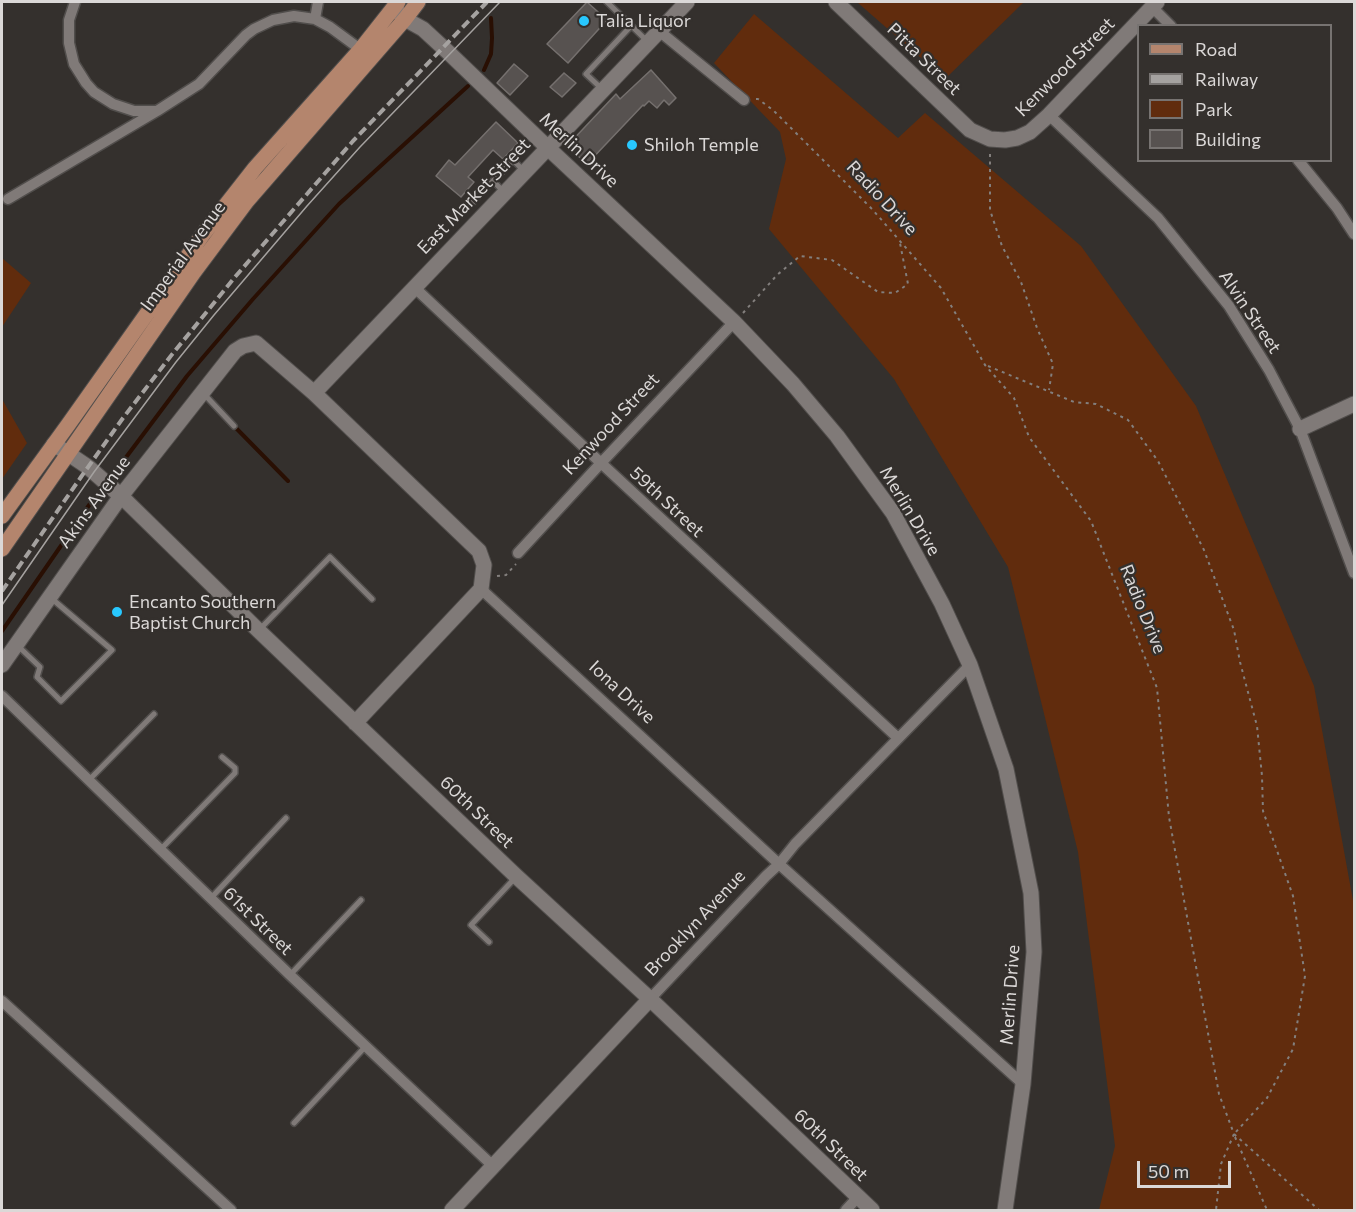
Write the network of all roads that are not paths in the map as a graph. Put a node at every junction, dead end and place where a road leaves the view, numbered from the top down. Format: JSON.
{"nodes":[{"id":1,"x":75,"y":2,"type":"edge"},
{"id":2,"x":318,"y":2,"type":"edge"},
{"id":3,"x":418,"y":2,"type":"edge"},
{"id":4,"x":607,"y":2,"type":"edge"},
{"id":5,"x":687,"y":2,"type":"edge"},
{"id":6,"x":836,"y":2,"type":"edge"},
{"id":7,"x":1155,"y":4,"type":"edge"},
{"id":8,"x":395,"y":5,"type":"edge"},
{"id":9,"x":315,"y":19,"type":"junction"},
{"id":10,"x":405,"y":19,"type":"junction"},
{"id":11,"x":1170,"y":24,"type":"edge"},
{"id":12,"x":631,"y":26,"type":"junction"},
{"id":13,"x":659,"y":31,"type":"junction"},
{"id":14,"x":648,"y":42,"type":"junction"},
{"id":15,"x":366,"y":54,"type":"junction"},
{"id":16,"x":602,"y":89,"type":"junction"},
{"id":17,"x":744,"y":100,"type":"road end"},
{"id":18,"x":157,"y":111,"type":"junction"},
{"id":19,"x":1049,"y":115,"type":"junction"},
{"id":20,"x":990,"y":139,"type":"joint"},
{"id":21,"x":548,"y":148,"type":"junction"},
{"id":22,"x":1300,"y":162,"type":"edge"},
{"id":23,"x":524,"y":171,"type":"junction"},
{"id":24,"x":493,"y":181,"type":"junction"},
{"id":25,"x":504,"y":192,"type":"junction"},
{"id":26,"x":5,"y":201,"type":"edge"},
{"id":27,"x":472,"y":203,"type":"dead end"},
{"id":28,"x":1354,"y":234,"type":"edge"},
{"id":29,"x":414,"y":287,"type":"junction"},
{"id":30,"x":734,"y":322,"type":"junction"},
{"id":31,"x":202,"y":393,"type":"junction"},
{"id":32,"x":314,"y":393,"type":"junction"},
{"id":33,"x":1354,"y":404,"type":"edge"},
{"id":34,"x":234,"y":426,"type":"dead end"},
{"id":35,"x":1300,"y":429,"type":"junction"},
{"id":36,"x":54,"y":444,"type":"junction"},
{"id":37,"x":68,"y":453,"type":"junction"},
{"id":38,"x":601,"y":463,"type":"junction"},
{"id":39,"x":121,"y":496,"type":"junction"},
{"id":40,"x":2,"y":516,"type":"edge"},
{"id":41,"x":2,"y":549,"type":"edge"},
{"id":42,"x":518,"y":553,"type":"road end"},
{"id":43,"x":1354,"y":573,"type":"edge"},
{"id":44,"x":482,"y":583,"type":"junction"},
{"id":45,"x":49,"y":596,"type":"junction"},
{"id":46,"x":372,"y":599,"type":"dead end"},
{"id":47,"x":259,"y":631,"type":"junction"},
{"id":48,"x":16,"y":644,"type":"junction"},
{"id":49,"x":2,"y":665,"type":"edge"},
{"id":50,"x":970,"y":665,"type":"junction"},
{"id":51,"x":2,"y":696,"type":"edge"},
{"id":52,"x":154,"y":714,"type":"dead end"},
{"id":53,"x":355,"y":723,"type":"junction"},
{"id":54,"x":898,"y":738,"type":"junction"},
{"id":55,"x":222,"y":757,"type":"dead end"},
{"id":56,"x":89,"y":780,"type":"junction"},
{"id":57,"x":286,"y":818,"type":"dead end"},
{"id":58,"x":161,"y":849,"type":"junction"},
{"id":59,"x":779,"y":864,"type":"junction"},
{"id":60,"x":516,"y":876,"type":"junction"},
{"id":61,"x":211,"y":898,"type":"junction"},
{"id":62,"x":361,"y":900,"type":"dead end"},
{"id":63,"x":489,"y":942,"type":"dead end"},
{"id":64,"x":290,"y":975,"type":"junction"},
{"id":65,"x":650,"y":999,"type":"junction"},
{"id":66,"x":2,"y":1001,"type":"edge"},
{"id":67,"x":365,"y":1047,"type":"junction"},
{"id":68,"x":1023,"y":1084,"type":"junction"},
{"id":69,"x":294,"y":1123,"type":"dead end"},
{"id":70,"x":493,"y":1166,"type":"junction"},
{"id":71,"x":858,"y":1197,"type":"junction"},
{"id":72,"x":231,"y":1210,"type":"edge"},
{"id":73,"x":452,"y":1210,"type":"edge"},
{"id":74,"x":846,"y":1210,"type":"edge"},
{"id":75,"x":872,"y":1210,"type":"edge"},
{"id":76,"x":1005,"y":1210,"type":"edge"}],
"edges":[{"from":1,"to":18,"type":"street"},
{"from":2,"to":9,"type":"street"},
{"from":3,"to":10,"type":"main road","name":"Imperial Avenue"},
{"from":4,"to":12,"type":"lane"},
{"from":5,"to":13,"type":"street","name":"East Market Street"},
{"from":6,"to":20,"type":"street","name":"Pitta Street"},
{"from":7,"to":11,"type":"street"},
{"from":7,"to":19,"type":"street","name":"Kenwood Street"},
{"from":8,"to":10,"type":"street","name":"Merlin Drive"},
{"from":8,"to":15,"type":"main road","name":"Imperial Avenue"},
{"from":9,"to":15,"type":"street"},
{"from":9,"to":18,"type":"street"},
{"from":10,"to":15,"type":"main road","name":"Imperial Avenue"},
{"from":10,"to":21,"type":"street","name":"Merlin Drive"},
{"from":12,"to":14,"type":"lane"},
{"from":12,"to":16,"type":"lane"},
{"from":13,"to":14,"type":"street","name":"East Market Street"},
{"from":13,"to":17,"type":"street"},
{"from":14,"to":16,"type":"street","name":"East Market Street"},
{"from":15,"to":36,"type":"main road","name":"Imperial Avenue"},
{"from":15,"to":37,"type":"main road","name":"Imperial Avenue"},
{"from":16,"to":21,"type":"street","name":"East Market Street"},
{"from":18,"to":26,"type":"street"},
{"from":19,"to":20,"type":"street","name":"Kenwood Street"},
{"from":19,"to":35,"type":"street","name":"Alvin Street"},
{"from":21,"to":23,"type":"street","name":"East Market Street"},
{"from":21,"to":30,"type":"street","name":"Merlin Drive"},
{"from":22,"to":28,"type":"street"},
{"from":23,"to":24,"type":"lane"},
{"from":23,"to":25,"type":"street","name":"East Market Street"},
{"from":24,"to":25,"type":"lane"},
{"from":24,"to":27,"type":"lane"},
{"from":25,"to":29,"type":"street","name":"East Market Street"},
{"from":29,"to":32,"type":"street","name":"East Market Street"},
{"from":29,"to":38,"type":"street","name":"59th Street"},
{"from":30,"to":38,"type":"street","name":"Kenwood Street"},
{"from":30,"to":50,"type":"street","name":"Merlin Drive"},
{"from":31,"to":32,"type":"street","name":"Akins Avenue"},
{"from":31,"to":34,"type":"lane"},
{"from":31,"to":39,"type":"street","name":"Akins Avenue"},
{"from":32,"to":44,"type":"street"},
{"from":33,"to":35,"type":"street"},
{"from":35,"to":43,"type":"street","name":"Alvin Street"},
{"from":36,"to":37,"type":"street","name":"60th Street"},
{"from":36,"to":40,"type":"main road","name":"Imperial Avenue"},
{"from":37,"to":39,"type":"street","name":"60th Street"},
{"from":37,"to":41,"type":"main road","name":"Imperial Avenue"},
{"from":38,"to":42,"type":"street","name":"Kenwood Street"},
{"from":38,"to":54,"type":"street","name":"59th Street"},
{"from":39,"to":45,"type":"street","name":"Akins Avenue"},
{"from":39,"to":47,"type":"street","name":"60th Street"},
{"from":44,"to":53,"type":"street"},
{"from":44,"to":59,"type":"street","name":"Iona Drive"},
{"from":45,"to":48,"type":"street","name":"Akins Avenue"},
{"from":45,"to":48,"type":"lane"},
{"from":46,"to":47,"type":"lane"},
{"from":47,"to":53,"type":"street","name":"60th Street"},
{"from":48,"to":49,"type":"street","name":"Akins Avenue"},
{"from":50,"to":54,"type":"street","name":"Brooklyn Avenue"},
{"from":50,"to":68,"type":"street","name":"Merlin Drive"},
{"from":51,"to":56,"type":"street","name":"61st Street"},
{"from":52,"to":56,"type":"lane"},
{"from":53,"to":60,"type":"street","name":"60th Street"},
{"from":54,"to":59,"type":"street","name":"Brooklyn Avenue"},
{"from":55,"to":58,"type":"lane"},
{"from":56,"to":58,"type":"street","name":"61st Street"},
{"from":57,"to":61,"type":"lane"},
{"from":58,"to":61,"type":"street","name":"61st Street"},
{"from":59,"to":65,"type":"street","name":"Brooklyn Avenue"},
{"from":59,"to":68,"type":"street","name":"Iona Drive"},
{"from":60,"to":63,"type":"lane"},
{"from":60,"to":65,"type":"street","name":"60th Street"},
{"from":61,"to":64,"type":"street","name":"61st Street"},
{"from":62,"to":64,"type":"lane"},
{"from":64,"to":67,"type":"street","name":"61st Street"},
{"from":65,"to":70,"type":"street","name":"Brooklyn Avenue"},
{"from":65,"to":71,"type":"street","name":"60th Street"},
{"from":66,"to":72,"type":"street"},
{"from":67,"to":69,"type":"lane"},
{"from":67,"to":70,"type":"street","name":"61st Street"},
{"from":68,"to":76,"type":"street","name":"Merlin Drive"},
{"from":70,"to":73,"type":"street","name":"Brooklyn Avenue"},
{"from":71,"to":74,"type":"street"},
{"from":71,"to":75,"type":"street","name":"60th Street"}]}
